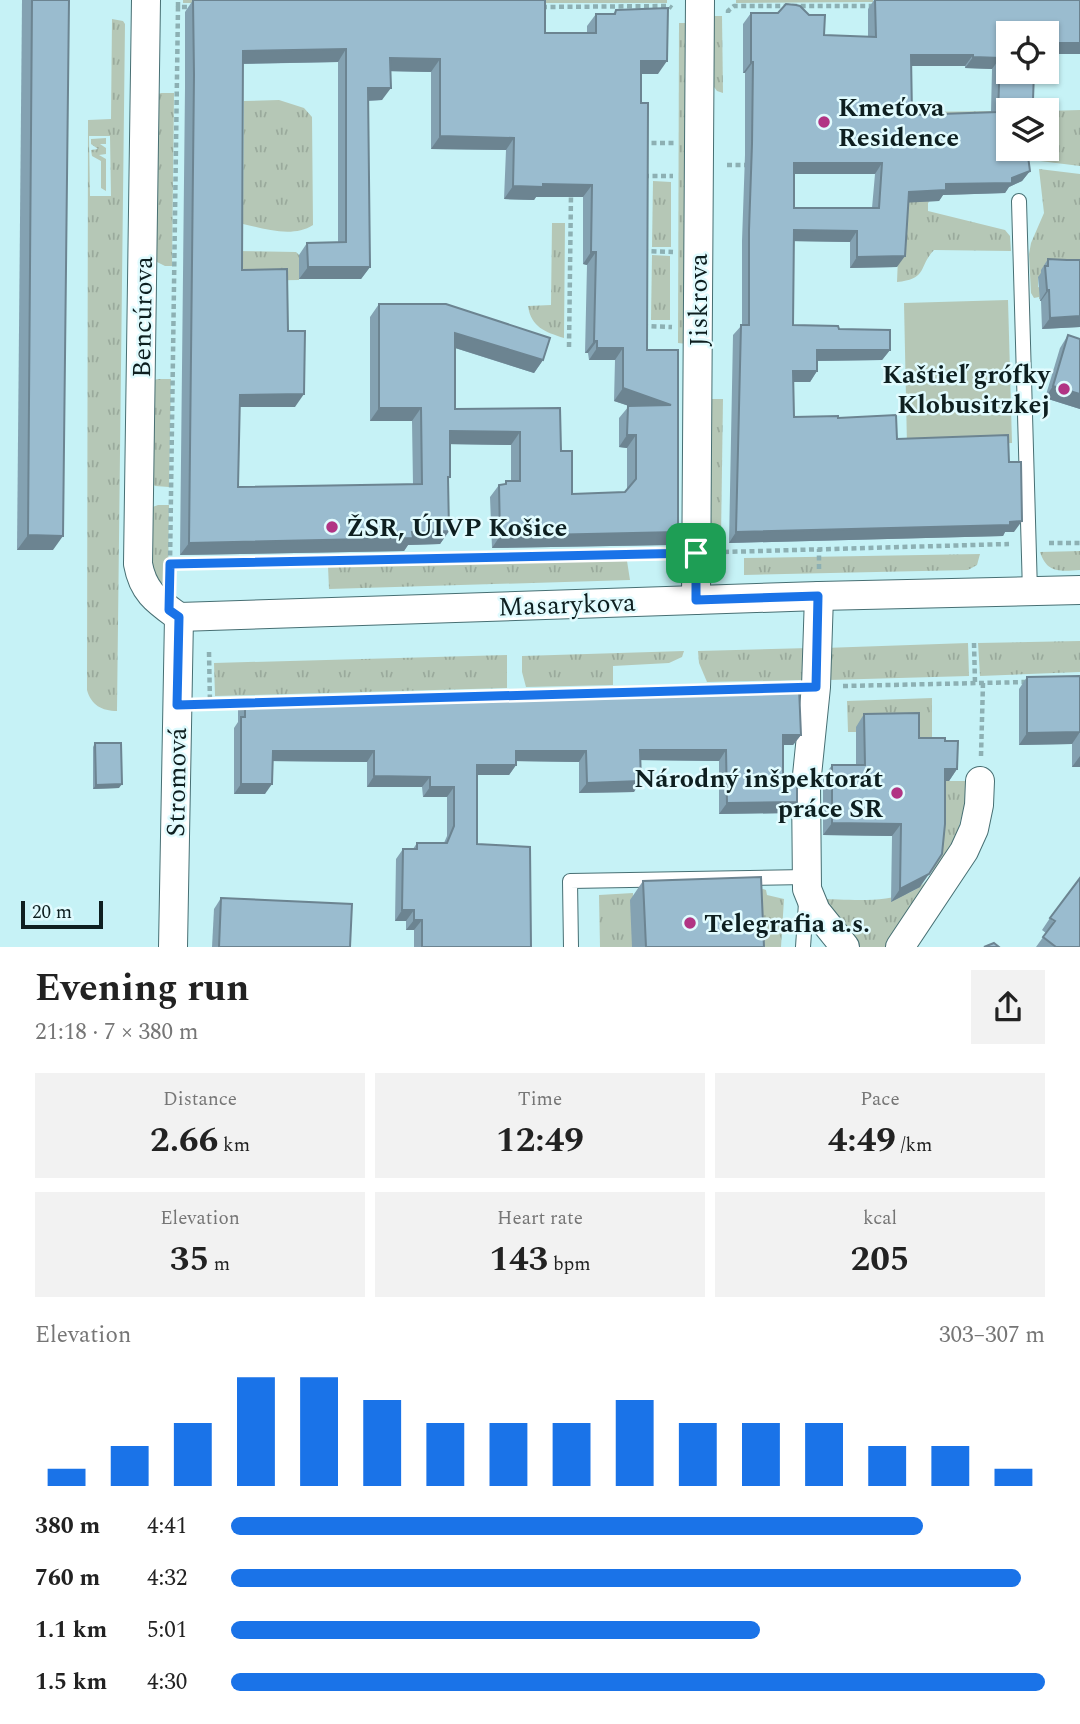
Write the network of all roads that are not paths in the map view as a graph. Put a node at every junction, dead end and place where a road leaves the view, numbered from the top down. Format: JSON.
{"nodes":[{"id":1,"x":146,"y":0,"type":"edge"},
{"id":2,"x":688,"y":5,"type":"edge"},
{"id":3,"x":1019,"y":201,"type":"dead end"},
{"id":4,"x":1080,"y":590,"type":"edge"},
{"id":5,"x":1030,"y":592,"type":"junction"},
{"id":6,"x":818,"y":596,"type":"junction"},
{"id":7,"x":696,"y":600,"type":"junction"},
{"id":8,"x":174,"y":613,"type":"junction"},
{"id":9,"x":981,"y":781,"type":"road end"},
{"id":10,"x":807,"y":883,"type":"junction"},
{"id":11,"x":173,"y":947,"type":"edge"},
{"id":12,"x":571,"y":947,"type":"edge"},
{"id":13,"x":803,"y":947,"type":"edge"},
{"id":14,"x":845,"y":947,"type":"edge"},
{"id":15,"x":900,"y":947,"type":"edge"}],
"edges":[{"from":1,"to":8,"type":"street","name":"Bencúrova"},
{"from":2,"to":7,"type":"street","name":"Jiskrova"},
{"from":3,"to":5,"type":"lane"},
{"from":4,"to":5,"type":"street","name":"Masarykova"},
{"from":5,"to":6,"type":"street","name":"Masarykova"},
{"from":6,"to":7,"type":"street","name":"Masarykova"},
{"from":6,"to":10,"type":"street"},
{"from":7,"to":8,"type":"street","name":"Masarykova"},
{"from":8,"to":11,"type":"street","name":"Stromová"},
{"from":9,"to":15,"type":"street"},
{"from":10,"to":12,"type":"lane"},
{"from":10,"to":13,"type":"lane"},
{"from":10,"to":14,"type":"street"}]}
